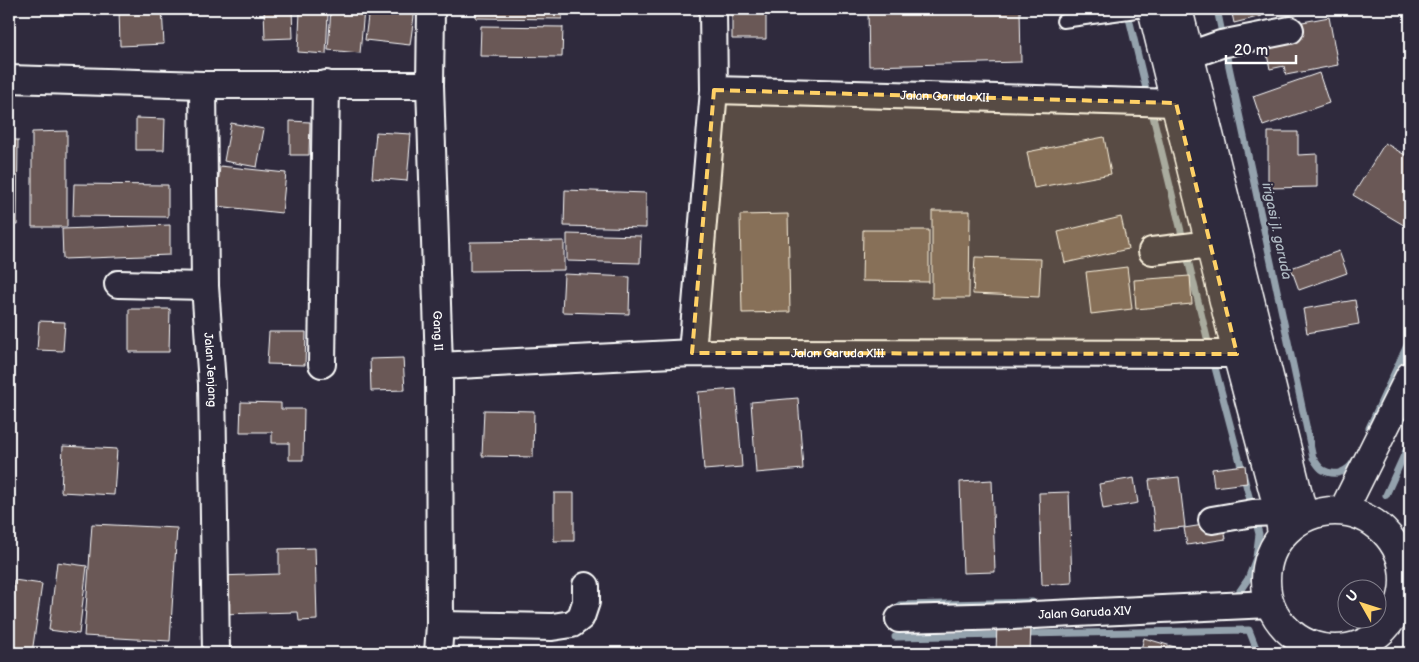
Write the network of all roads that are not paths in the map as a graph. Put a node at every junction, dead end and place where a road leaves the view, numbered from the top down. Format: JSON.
{"nodes":[{"id":1,"x":431,"y":9,"type":"edge"},
{"id":2,"x":713,"y":9,"type":"edge"},
{"id":3,"x":1152,"y":9,"type":"edge"},
{"id":4,"x":1178,"y":9,"type":"edge"},
{"id":5,"x":1063,"y":21,"type":"dead end"},
{"id":6,"x":1290,"y":30,"type":"dead end"},
{"id":7,"x":1190,"y":55,"type":"junction"},
{"id":8,"x":9,"y":79,"type":"edge"},
{"id":9,"x":326,"y":84,"type":"junction"},
{"id":10,"x":203,"y":85,"type":"junction"},
{"id":11,"x":430,"y":85,"type":"junction"},
{"id":12,"x":714,"y":90,"type":"junction"},
{"id":13,"x":1176,"y":103,"type":"junction"},
{"id":14,"x":1210,"y":244,"type":"junction"},
{"id":15,"x":1152,"y":251,"type":"dead end"},
{"id":16,"x":118,"y":284,"type":"dead end"},
{"id":17,"x":204,"y":286,"type":"junction"},
{"id":18,"x":692,"y":353,"type":"junction"},
{"id":19,"x":1237,"y":354,"type":"junction"},
{"id":20,"x":322,"y":364,"type":"dead end"},
{"id":21,"x":440,"y":366,"type":"junction"},
{"id":22,"x":1410,"y":376,"type":"edge"},
{"id":23,"x":1343,"y":511,"type":"junction"},
{"id":24,"x":1212,"y":520,"type":"dead end"},
{"id":25,"x":1288,"y":522,"type":"junction"},
{"id":26,"x":586,"y":586,"type":"dead end"},
{"id":27,"x":1405,"y":603,"type":"edge"},
{"id":28,"x":1270,"y":604,"type":"junction"},
{"id":29,"x":899,"y":619,"type":"dead end"},
{"id":30,"x":440,"y":625,"type":"junction"},
{"id":31,"x":1286,"y":643,"type":"edge"},
{"id":32,"x":216,"y":653,"type":"edge"},
{"id":33,"x":438,"y":653,"type":"edge"}],
"edges":[{"from":1,"to":11,"type":"street","name":"Gang II"},
{"from":2,"to":12,"type":"street"},
{"from":3,"to":5,"type":"lane"},
{"from":3,"to":13,"type":"main road"},
{"from":4,"to":7,"type":"main road"},
{"from":6,"to":7,"type":"street"},
{"from":7,"to":25,"type":"main road"},
{"from":8,"to":10,"type":"street"},
{"from":9,"to":10,"type":"street"},
{"from":9,"to":11,"type":"street"},
{"from":9,"to":20,"type":"street"},
{"from":10,"to":17,"type":"street","name":"Jalan Jenjang"},
{"from":11,"to":21,"type":"street","name":"Gang II"},
{"from":12,"to":13,"type":"street","name":"Jalan Garuda XII"},
{"from":12,"to":18,"type":"street"},
{"from":13,"to":14,"type":"main road"},
{"from":14,"to":15,"type":"street"},
{"from":14,"to":19,"type":"main road"},
{"from":16,"to":17,"type":"street"},
{"from":17,"to":32,"type":"street","name":"Jalan Jenjang"},
{"from":18,"to":19,"type":"street","name":"Jalan Garuda XIII"},
{"from":18,"to":21,"type":"street","name":"Jalan Garuda XIII"},
{"from":19,"to":25,"type":"main road"},
{"from":21,"to":30,"type":"street","name":"Gang II"},
{"from":22,"to":23,"type":"main road"},
{"from":23,"to":25,"type":"main road"},
{"from":23,"to":27,"type":"main road"},
{"from":24,"to":25,"type":"street"},
{"from":25,"to":28,"type":"main road"},
{"from":26,"to":30,"type":"street"},
{"from":27,"to":31,"type":"main road"},
{"from":28,"to":29,"type":"street","name":"Jalan Garuda XIV"},
{"from":28,"to":31,"type":"main road"},
{"from":30,"to":33,"type":"street","name":"Gang II"}]}
